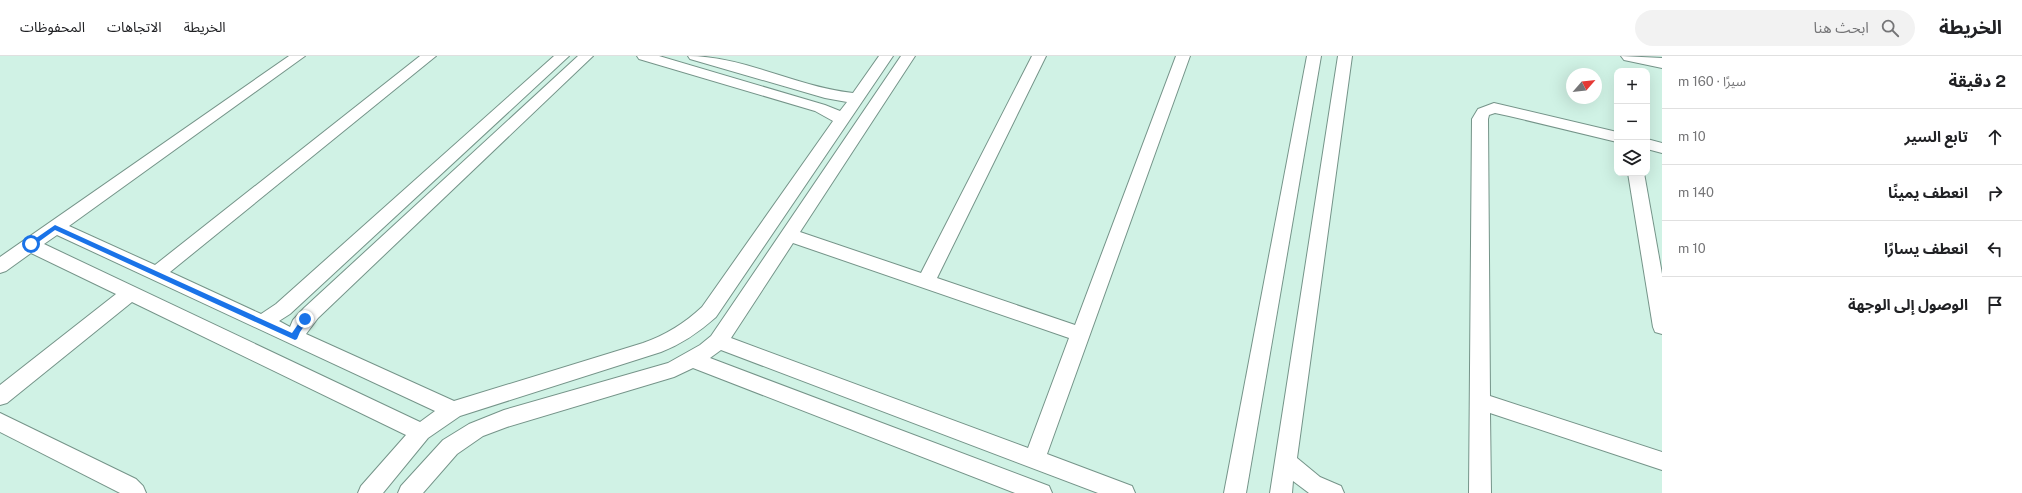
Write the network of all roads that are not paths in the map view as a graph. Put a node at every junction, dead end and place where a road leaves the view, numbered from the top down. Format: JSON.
{"nodes":[{"id":1,"x":283,"y":56,"type":"edge"},
{"id":2,"x":298,"y":56,"type":"edge"},
{"id":3,"x":429,"y":56,"type":"edge"},
{"id":4,"x":562,"y":56,"type":"edge"},
{"id":5,"x":586,"y":56,"type":"edge"},
{"id":6,"x":644,"y":56,"type":"edge"},
{"id":7,"x":694,"y":56,"type":"edge"},
{"id":8,"x":886,"y":56,"type":"edge"},
{"id":9,"x":908,"y":56,"type":"edge"},
{"id":10,"x":1039,"y":56,"type":"edge"},
{"id":11,"x":1183,"y":56,"type":"edge"},
{"id":12,"x":1314,"y":56,"type":"edge"},
{"id":13,"x":1345,"y":56,"type":"edge"},
{"id":14,"x":1630,"y":56,"type":"edge"},
{"id":15,"x":1662,"y":63,"type":"edge"},
{"id":16,"x":857,"y":98,"type":"junction"},
{"id":17,"x":200,"y":119,"type":"junction"},
{"id":18,"x":842,"y":120,"type":"junction"},
{"id":19,"x":1614,"y":136,"type":"edge"},
{"id":20,"x":1650,"y":145,"type":"edge"},
{"id":21,"x":1662,"y":148,"type":"edge"},
{"id":22,"x":1637,"y":176,"type":"edge"},
{"id":23,"x":55,"y":227,"type":"junction"},
{"id":24,"x":789,"y":235,"type":"junction"},
{"id":25,"x":31,"y":244,"type":"junction"},
{"id":26,"x":0,"y":252,"type":"edge"},
{"id":27,"x":0,"y":266,"type":"edge"},
{"id":28,"x":156,"y":273,"type":"junction"},
{"id":29,"x":926,"y":282,"type":"junction"},
{"id":30,"x":130,"y":293,"type":"junction"},
{"id":31,"x":289,"y":304,"type":"junction"},
{"id":32,"x":311,"y":313,"type":"junction"},
{"id":33,"x":263,"y":322,"type":"junction"},
{"id":34,"x":1662,"y":328,"type":"edge"},
{"id":35,"x":1080,"y":334,"type":"junction"},
{"id":36,"x":295,"y":337,"type":"junction"},
{"id":37,"x":718,"y":341,"type":"junction"},
{"id":38,"x":692,"y":360,"type":"junction"},
{"id":39,"x":0,"y":397,"type":"edge"},
{"id":40,"x":1480,"y":401,"type":"junction"},
{"id":41,"x":453,"y":410,"type":"junction"},
{"id":42,"x":0,"y":422,"type":"edge"},
{"id":43,"x":421,"y":432,"type":"junction"},
{"id":44,"x":1034,"y":460,"type":"junction"},
{"id":45,"x":1285,"y":461,"type":"junction"},
{"id":46,"x":1662,"y":461,"type":"edge"},
{"id":47,"x":1033,"y":492,"type":"edge"},
{"id":48,"x":135,"y":493,"type":"edge"},
{"id":49,"x":369,"y":493,"type":"edge"},
{"id":50,"x":409,"y":493,"type":"edge"},
{"id":51,"x":1124,"y":493,"type":"edge"},
{"id":52,"x":1235,"y":493,"type":"edge"},
{"id":53,"x":1281,"y":493,"type":"edge"},
{"id":54,"x":1333,"y":493,"type":"edge"},
{"id":55,"x":1480,"y":493,"type":"edge"}],
"edges":[{"from":1,"to":17,"type":"street"},
{"from":2,"to":17,"type":"street"},
{"from":3,"to":28,"type":"street"},
{"from":4,"to":31,"type":"street"},
{"from":5,"to":32,"type":"street"},
{"from":6,"to":18,"type":"street"},
{"from":7,"to":16,"type":"street"},
{"from":8,"to":16,"type":"street"},
{"from":9,"to":24,"type":"street"},
{"from":10,"to":29,"type":"street"},
{"from":11,"to":35,"type":"street"},
{"from":12,"to":52,"type":"street"},
{"from":13,"to":45,"type":"street"},
{"from":14,"to":15,"type":"street"},
{"from":16,"to":18,"type":"street"},
{"from":17,"to":23,"type":"street"},
{"from":17,"to":26,"type":"street"},
{"from":18,"to":41,"type":"street"},
{"from":19,"to":40,"type":"street"},
{"from":20,"to":21,"type":"street"},
{"from":22,"to":34,"type":"street"},
{"from":23,"to":25,"type":"street"},
{"from":23,"to":28,"type":"street"},
{"from":24,"to":29,"type":"street"},
{"from":24,"to":37,"type":"street"},
{"from":25,"to":27,"type":"street"},
{"from":25,"to":30,"type":"street"},
{"from":28,"to":33,"type":"street"},
{"from":29,"to":35,"type":"street"},
{"from":30,"to":39,"type":"street"},
{"from":30,"to":43,"type":"street"},
{"from":31,"to":32,"type":"street"},
{"from":31,"to":33,"type":"street"},
{"from":32,"to":36,"type":"street"},
{"from":33,"to":36,"type":"street"},
{"from":35,"to":44,"type":"street"},
{"from":36,"to":41,"type":"street"},
{"from":37,"to":38,"type":"street"},
{"from":37,"to":44,"type":"street"},
{"from":38,"to":47,"type":"street"},
{"from":38,"to":50,"type":"street"},
{"from":40,"to":46,"type":"street"},
{"from":40,"to":55,"type":"street"},
{"from":41,"to":43,"type":"street"},
{"from":42,"to":48,"type":"street"},
{"from":43,"to":49,"type":"street"},
{"from":44,"to":51,"type":"street"},
{"from":45,"to":53,"type":"street"},
{"from":45,"to":54,"type":"street"}]}
